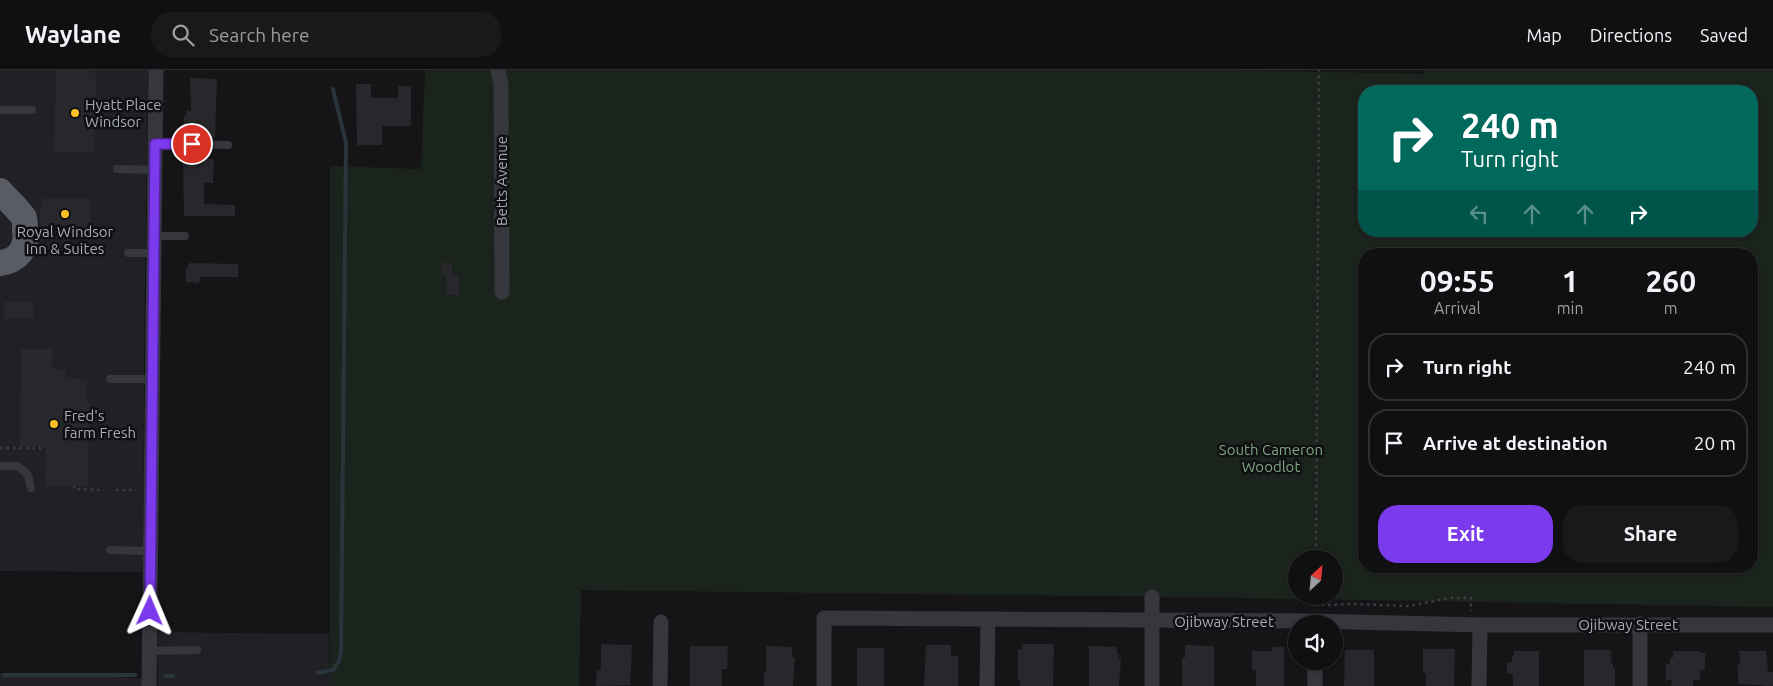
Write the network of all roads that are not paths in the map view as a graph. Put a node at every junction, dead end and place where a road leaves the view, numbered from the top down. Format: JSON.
{"nodes":[{"id":1,"x":156,"y":70,"type":"edge"},
{"id":2,"x":498,"y":70,"type":"edge"},
{"id":3,"x":0,"y":110,"type":"edge"},
{"id":4,"x":32,"y":110,"type":"dead end"},
{"id":5,"x":155,"y":144,"type":"junction"},
{"id":6,"x":228,"y":145,"type":"dead end"},
{"id":7,"x":117,"y":169,"type":"dead end"},
{"id":8,"x":155,"y":170,"type":"junction"},
{"id":9,"x":0,"y":191,"type":"edge"},
{"id":10,"x":154,"y":236,"type":"junction"},
{"id":11,"x":185,"y":236,"type":"dead end"},
{"id":12,"x":128,"y":253,"type":"dead end"},
{"id":13,"x":154,"y":253,"type":"junction"},
{"id":14,"x":0,"y":263,"type":"edge"},
{"id":15,"x":502,"y":292,"type":"dead end"},
{"id":16,"x":110,"y":379,"type":"dead end"},
{"id":17,"x":152,"y":379,"type":"junction"},
{"id":18,"x":0,"y":466,"type":"edge"},
{"id":19,"x":31,"y":488,"type":"dead end"},
{"id":20,"x":110,"y":550,"type":"dead end"},
{"id":21,"x":151,"y":551,"type":"junction"},
{"id":22,"x":1152,"y":597,"type":"dead end"},
{"id":23,"x":988,"y":619,"type":"junction"},
{"id":24,"x":1288,"y":619,"type":"edge"},
{"id":25,"x":1343,"y":619,"type":"edge"},
{"id":26,"x":1152,"y":620,"type":"junction"},
{"id":27,"x":1476,"y":620,"type":"junction"},
{"id":28,"x":661,"y":622,"type":"dead end"},
{"id":29,"x":1640,"y":624,"type":"junction"},
{"id":30,"x":1773,"y":625,"type":"edge"},
{"id":31,"x":197,"y":650,"type":"dead end"},
{"id":32,"x":150,"y":651,"type":"junction"},
{"id":33,"x":1315,"y":670,"type":"edge"},
{"id":34,"x":149,"y":686,"type":"edge"},
{"id":35,"x":660,"y":686,"type":"edge"},
{"id":36,"x":824,"y":686,"type":"edge"},
{"id":37,"x":987,"y":686,"type":"edge"},
{"id":38,"x":1152,"y":686,"type":"edge"},
{"id":39,"x":1315,"y":686,"type":"edge"},
{"id":40,"x":1479,"y":686,"type":"edge"},
{"id":41,"x":1640,"y":686,"type":"edge"}],
"edges":[{"from":1,"to":5,"type":"street"},
{"from":2,"to":15,"type":"street","name":"Betts Avenue"},
{"from":3,"to":4,"type":"lane"},
{"from":5,"to":6,"type":"lane"},
{"from":5,"to":8,"type":"street"},
{"from":7,"to":8,"type":"lane"},
{"from":8,"to":10,"type":"street"},
{"from":9,"to":14,"type":"highway"},
{"from":10,"to":11,"type":"lane"},
{"from":10,"to":13,"type":"street"},
{"from":12,"to":13,"type":"lane"},
{"from":13,"to":17,"type":"street"},
{"from":16,"to":17,"type":"lane"},
{"from":17,"to":21,"type":"street"},
{"from":18,"to":19,"type":"lane"},
{"from":20,"to":21,"type":"lane"},
{"from":21,"to":32,"type":"street"},
{"from":22,"to":26,"type":"street"},
{"from":23,"to":26,"type":"street","name":"Ojibway Street"},
{"from":23,"to":36,"type":"street","name":"Ojibway Street"},
{"from":23,"to":37,"type":"street"},
{"from":24,"to":26,"type":"street","name":"Ojibway Street"},
{"from":25,"to":27,"type":"street","name":"Ojibway Street"},
{"from":26,"to":38,"type":"street"},
{"from":27,"to":29,"type":"street","name":"Ojibway Street"},
{"from":27,"to":40,"type":"street"},
{"from":28,"to":35,"type":"street"},
{"from":29,"to":30,"type":"street","name":"Ojibway Street"},
{"from":29,"to":41,"type":"street"},
{"from":31,"to":32,"type":"lane"},
{"from":32,"to":34,"type":"street"},
{"from":33,"to":39,"type":"street"}]}
